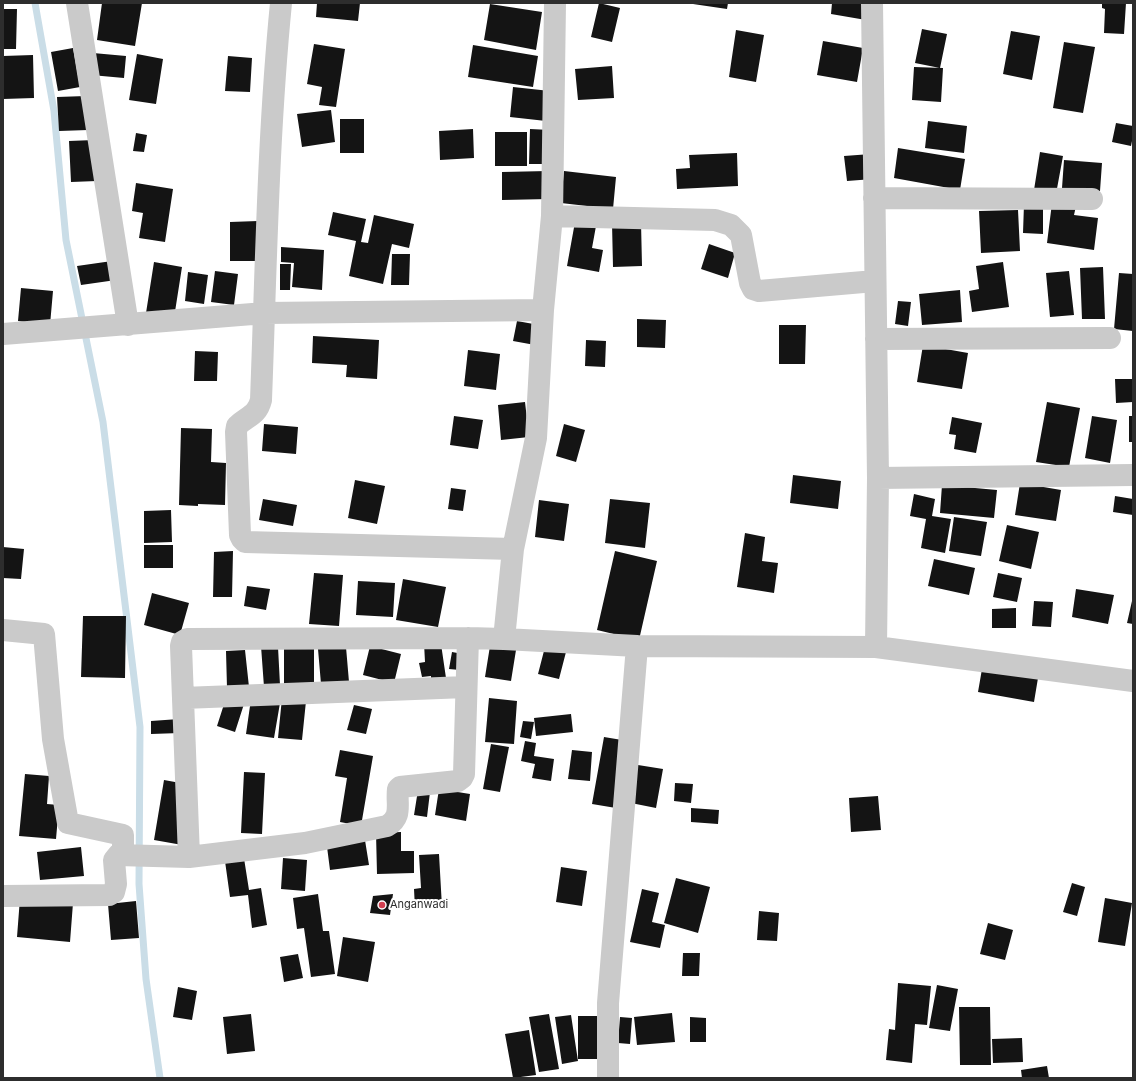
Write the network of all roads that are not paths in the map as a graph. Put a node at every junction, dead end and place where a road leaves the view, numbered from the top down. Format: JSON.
{"nodes":[{"id":1,"x":77,"y":3,"type":"edge"},
{"id":2,"x":281,"y":3,"type":"edge"},
{"id":3,"x":555,"y":3,"type":"edge"},
{"id":4,"x":872,"y":3,"type":"edge"},
{"id":5,"x":874,"y":198,"type":"junction"},
{"id":6,"x":1092,"y":199,"type":"dead end"},
{"id":7,"x":552,"y":216,"type":"junction"},
{"id":8,"x":875,"y":281,"type":"junction"},
{"id":9,"x":544,"y":310,"type":"junction"},
{"id":10,"x":265,"y":313,"type":"junction"},
{"id":11,"x":128,"y":325,"type":"junction"},
{"id":12,"x":3,"y":334,"type":"edge"},
{"id":13,"x":1110,"y":338,"type":"dead end"},
{"id":14,"x":876,"y":339,"type":"junction"},
{"id":15,"x":1133,"y":475,"type":"edge"},
{"id":16,"x":878,"y":478,"type":"junction"},
{"id":17,"x":513,"y":549,"type":"junction"},
{"id":18,"x":3,"y":630,"type":"edge"},
{"id":19,"x":468,"y":638,"type":"junction"},
{"id":20,"x":504,"y":639,"type":"junction"},
{"id":21,"x":637,"y":646,"type":"junction"},
{"id":22,"x":876,"y":647,"type":"junction"},
{"id":23,"x":1133,"y":680,"type":"edge"},
{"id":24,"x":466,"y":688,"type":"junction"},
{"id":25,"x":183,"y":698,"type":"junction"},
{"id":26,"x":123,"y":855,"type":"junction"},
{"id":27,"x":189,"y":857,"type":"junction"},
{"id":28,"x":3,"y":896,"type":"edge"},
{"id":29,"x":608,"y":1078,"type":"edge"}],
"edges":[{"from":1,"to":11,"type":"street"},
{"from":2,"to":10,"type":"street"},
{"from":3,"to":7,"type":"street"},
{"from":4,"to":5,"type":"street"},
{"from":5,"to":6,"type":"street"},
{"from":5,"to":8,"type":"street"},
{"from":7,"to":8,"type":"street"},
{"from":7,"to":9,"type":"street"},
{"from":8,"to":14,"type":"street"},
{"from":9,"to":10,"type":"street"},
{"from":9,"to":17,"type":"street"},
{"from":10,"to":11,"type":"street"},
{"from":10,"to":17,"type":"street"},
{"from":11,"to":12,"type":"street"},
{"from":13,"to":14,"type":"street"},
{"from":14,"to":16,"type":"street"},
{"from":15,"to":16,"type":"street"},
{"from":16,"to":22,"type":"street"},
{"from":17,"to":20,"type":"street"},
{"from":18,"to":26,"type":"street"},
{"from":19,"to":20,"type":"street"},
{"from":19,"to":24,"type":"street"},
{"from":19,"to":25,"type":"street"},
{"from":20,"to":21,"type":"street"},
{"from":21,"to":22,"type":"street"},
{"from":21,"to":29,"type":"street"},
{"from":22,"to":23,"type":"street"},
{"from":24,"to":25,"type":"street"},
{"from":24,"to":27,"type":"street"},
{"from":25,"to":27,"type":"street"},
{"from":26,"to":27,"type":"street"},
{"from":26,"to":28,"type":"street"}]}
